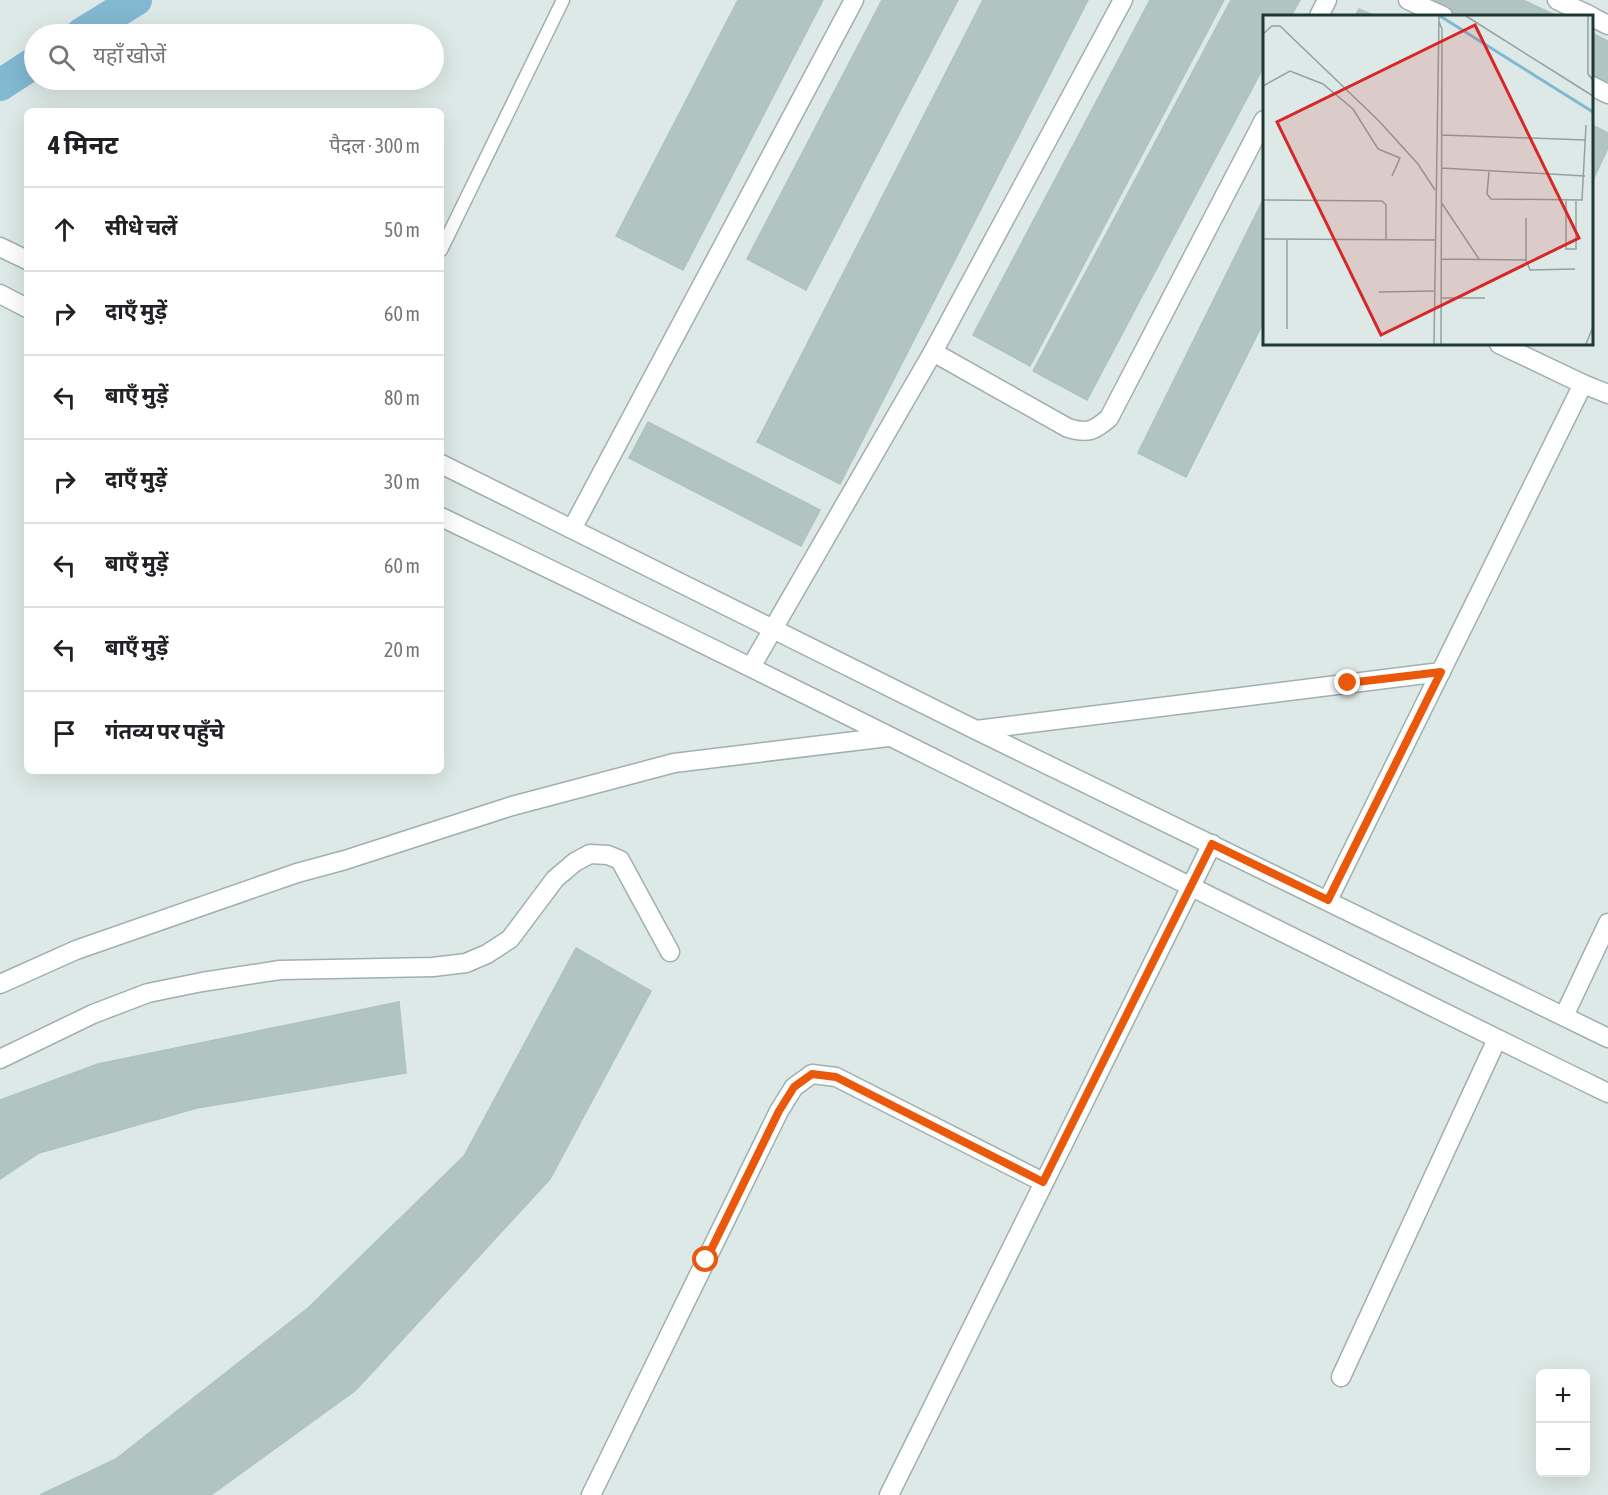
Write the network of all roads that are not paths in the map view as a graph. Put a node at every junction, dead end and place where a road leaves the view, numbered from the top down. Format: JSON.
{"nodes":[{"id":1,"x":563,"y":0,"type":"edge"},
{"id":2,"x":854,"y":0,"type":"edge"},
{"id":3,"x":1124,"y":0,"type":"edge"},
{"id":4,"x":1327,"y":0,"type":"edge"},
{"id":5,"x":1408,"y":0,"type":"edge"},
{"id":6,"x":1557,"y":0,"type":"edge"},
{"id":7,"x":1319,"y":15,"type":"edge"},
{"id":8,"x":1441,"y":15,"type":"edge"},
{"id":9,"x":1587,"y":15,"type":"edge"},
{"id":10,"x":1593,"y":18,"type":"edge"},
{"id":11,"x":1608,"y":25,"type":"edge"},
{"id":12,"x":1593,"y":87,"type":"edge"},
{"id":13,"x":1608,"y":94,"type":"edge"},
{"id":14,"x":1263,"y":122,"type":"edge"},
{"id":15,"x":444,"y":244,"type":"edge"},
{"id":16,"x":0,"y":247,"type":"edge"},
{"id":17,"x":24,"y":259,"type":"edge"},
{"id":18,"x":0,"y":294,"type":"edge"},
{"id":19,"x":24,"y":306,"type":"edge"},
{"id":20,"x":1500,"y":345,"type":"edge"},
{"id":21,"x":933,"y":352,"type":"junction"},
{"id":22,"x":1583,"y":384,"type":"junction"},
{"id":23,"x":1608,"y":394,"type":"edge"},
{"id":24,"x":444,"y":465,"type":"edge"},
{"id":25,"x":444,"y":518,"type":"edge"},
{"id":26,"x":572,"y":529,"type":"junction"},
{"id":27,"x":772,"y":630,"type":"junction"},
{"id":28,"x":751,"y":667,"type":"junction"},
{"id":29,"x":1441,"y":672,"type":"junction"},
{"id":30,"x":976,"y":730,"type":"junction"},
{"id":31,"x":888,"y":737,"type":"junction"},
{"id":32,"x":1212,"y":844,"type":"junction"},
{"id":33,"x":1191,"y":885,"type":"junction"},
{"id":34,"x":1328,"y":900,"type":"junction"},
{"id":35,"x":1608,"y":923,"type":"edge"},
{"id":36,"x":670,"y":952,"type":"dead end"},
{"id":37,"x":0,"y":984,"type":"edge"},
{"id":38,"x":1564,"y":1016,"type":"junction"},
{"id":39,"x":1608,"y":1038,"type":"edge"},
{"id":40,"x":1497,"y":1039,"type":"junction"},
{"id":41,"x":0,"y":1059,"type":"edge"},
{"id":42,"x":1608,"y":1094,"type":"edge"},
{"id":43,"x":1043,"y":1182,"type":"junction"},
{"id":44,"x":1341,"y":1377,"type":"dead end"},
{"id":45,"x":591,"y":1495,"type":"edge"},
{"id":46,"x":889,"y":1495,"type":"edge"}],
"edges":[{"from":1,"to":15,"type":"lane"},
{"from":2,"to":26,"type":"street"},
{"from":3,"to":21,"type":"street"},
{"from":4,"to":7,"type":"street"},
{"from":5,"to":8,"type":"street"},
{"from":6,"to":9,"type":"street"},
{"from":10,"to":11,"type":"street"},
{"from":12,"to":13,"type":"street"},
{"from":14,"to":21,"type":"street"},
{"from":16,"to":17,"type":"street"},
{"from":18,"to":19,"type":"street"},
{"from":20,"to":22,"type":"street"},
{"from":21,"to":27,"type":"street"},
{"from":22,"to":23,"type":"street"},
{"from":22,"to":29,"type":"street"},
{"from":24,"to":26,"type":"street"},
{"from":25,"to":28,"type":"street"},
{"from":26,"to":27,"type":"street"},
{"from":27,"to":28,"type":"street"},
{"from":27,"to":30,"type":"street"},
{"from":28,"to":31,"type":"street"},
{"from":29,"to":30,"type":"street"},
{"from":29,"to":34,"type":"street"},
{"from":30,"to":32,"type":"street"},
{"from":31,"to":33,"type":"street"},
{"from":31,"to":37,"type":"street"},
{"from":32,"to":33,"type":"street"},
{"from":32,"to":34,"type":"street"},
{"from":33,"to":40,"type":"street"},
{"from":33,"to":43,"type":"street"},
{"from":34,"to":38,"type":"street"},
{"from":35,"to":38,"type":"street"},
{"from":36,"to":41,"type":"street"},
{"from":38,"to":39,"type":"street"},
{"from":40,"to":42,"type":"street"},
{"from":40,"to":44,"type":"street"},
{"from":43,"to":45,"type":"street"},
{"from":43,"to":46,"type":"street"}]}
